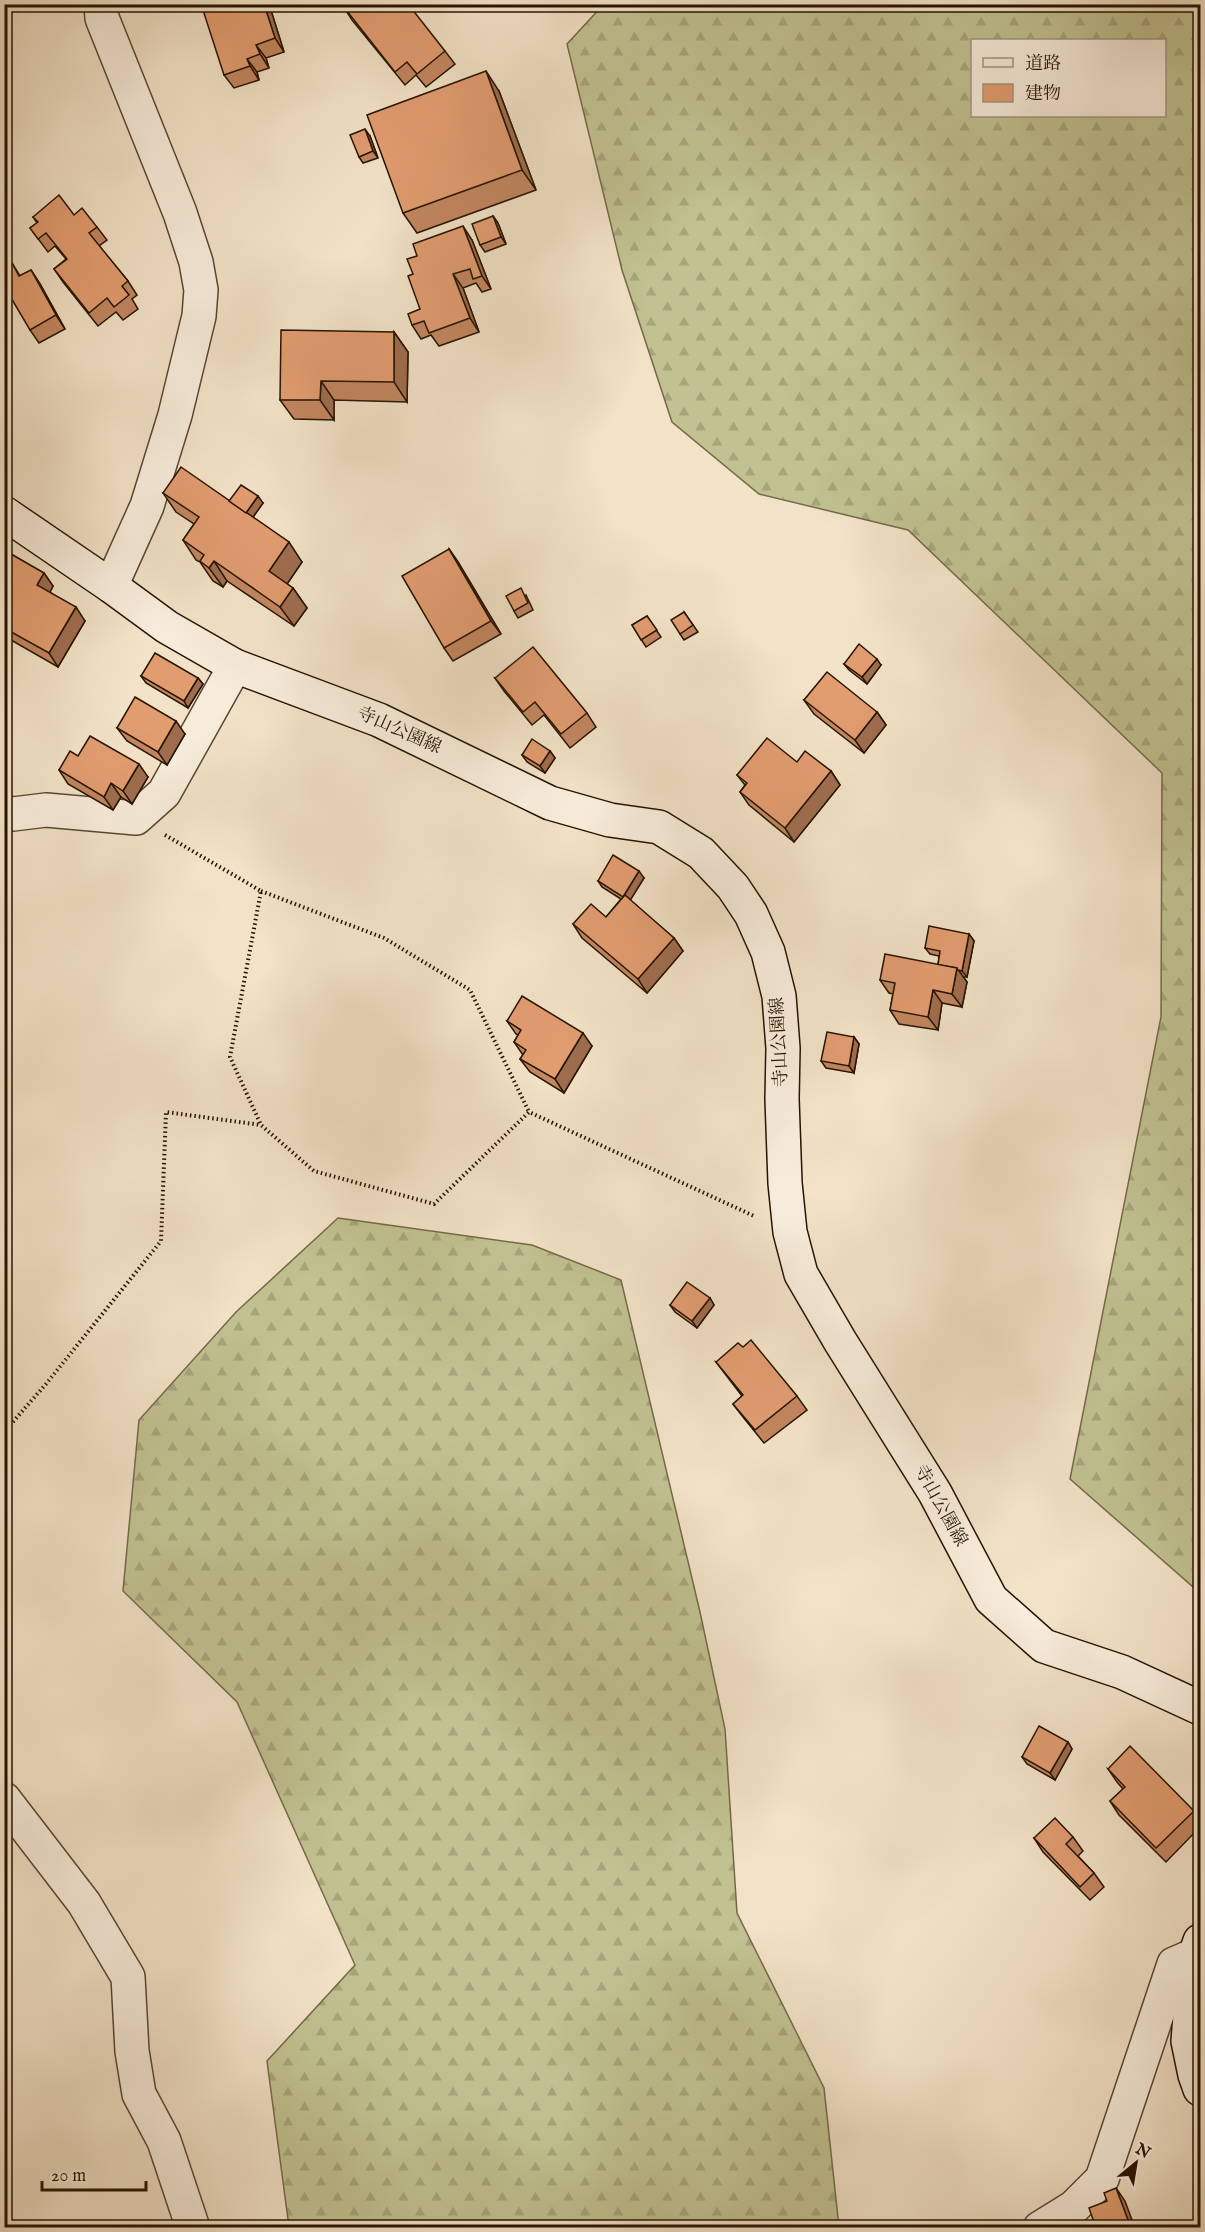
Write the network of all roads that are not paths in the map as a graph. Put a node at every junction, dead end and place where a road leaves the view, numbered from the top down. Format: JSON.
{"nodes":[{"id":1,"x":101,"y":4,"type":"edge"},
{"id":2,"x":4,"y":513,"type":"edge"},
{"id":3,"x":111,"y":586,"type":"junction"},
{"id":4,"x":235,"y":666,"type":"junction"},
{"id":5,"x":4,"y":812,"type":"edge"},
{"id":6,"x":1200,"y":1708,"type":"edge"},
{"id":7,"x":4,"y":1799,"type":"edge"},
{"id":8,"x":1198,"y":1948,"type":"edge"},
{"id":9,"x":1200,"y":2089,"type":"edge"},
{"id":10,"x":193,"y":2228,"type":"edge"},
{"id":11,"x":1040,"y":2228,"type":"edge"}],
"edges":[{"from":1,"to":3,"type":"main road"},
{"from":2,"to":3,"type":"main road","name":"寺山公園線"},
{"from":3,"to":4,"type":"main road","name":"寺山公園線"},
{"from":4,"to":5,"type":"main road"},
{"from":4,"to":6,"type":"main road","name":"寺山公園線"},
{"from":7,"to":10,"type":"main road"},
{"from":8,"to":9,"type":"main road"},
{"from":8,"to":11,"type":"main road"}]}
